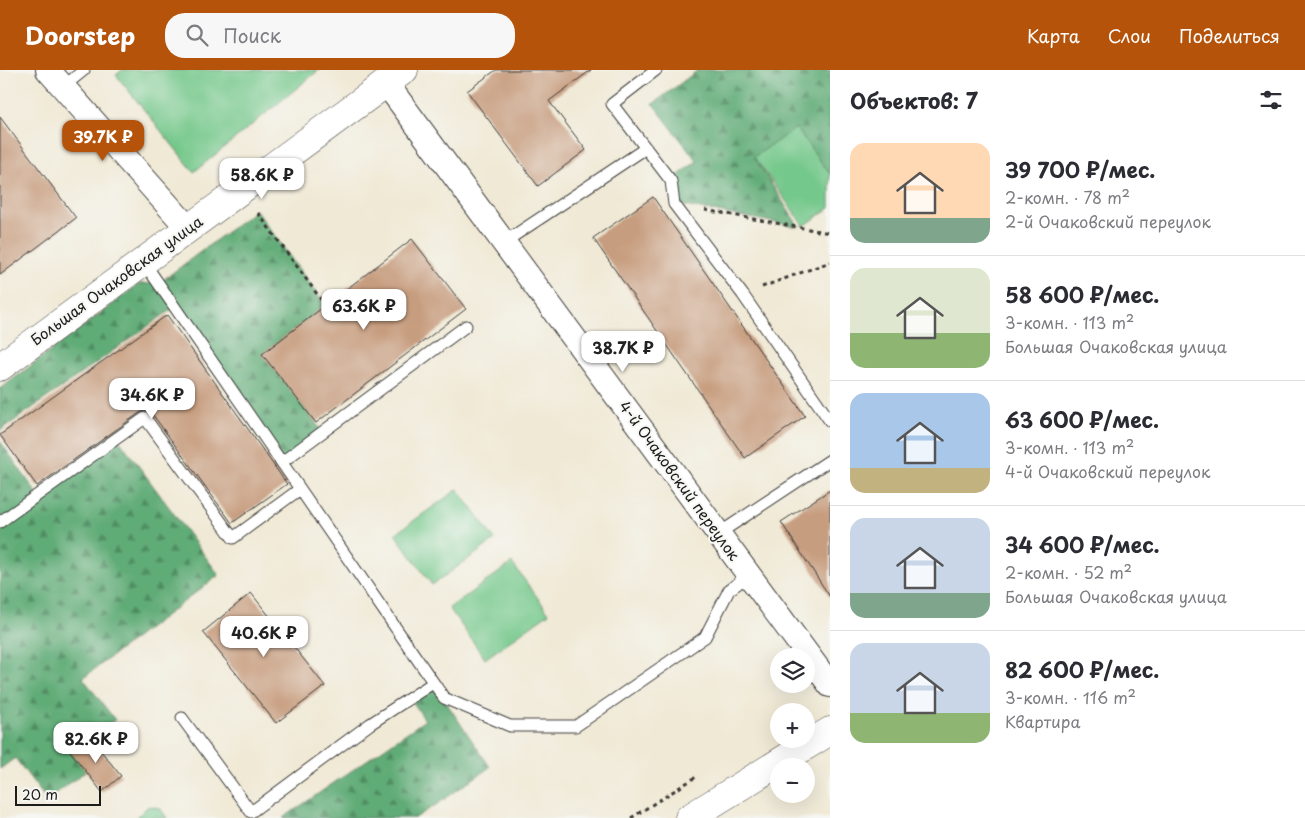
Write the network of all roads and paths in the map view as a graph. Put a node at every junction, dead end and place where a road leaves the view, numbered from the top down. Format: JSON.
{"nodes":[{"id":1,"x":84,"y":70,"type":"edge"},
{"id":2,"x":656,"y":70,"type":"edge"},
{"id":3,"x":394,"y":77,"type":"edge"},
{"id":4,"x":55,"y":78,"type":"edge"},
{"id":5,"x":646,"y":148,"type":"junction"},
{"id":6,"x":241,"y":189,"type":"junction"},
{"id":7,"x":674,"y":204,"type":"junction"},
{"id":8,"x":188,"y":228,"type":"junction"},
{"id":9,"x":830,"y":233,"type":"edge"},
{"id":10,"x":503,"y":243,"type":"junction"},
{"id":11,"x":143,"y":260,"type":"junction"},
{"id":12,"x":830,"y":262,"type":"edge"},
{"id":13,"x":743,"y":295,"type":"junction"},
{"id":14,"x":325,"y":305,"type":"dead end"},
{"id":15,"x":466,"y":326,"type":"dead end"},
{"id":16,"x":0,"y":367,"type":"edge"},
{"id":17,"x":830,"y":422,"type":"edge"},
{"id":18,"x":830,"y":460,"type":"edge"},
{"id":19,"x":282,"y":462,"type":"junction"},
{"id":20,"x":300,"y":488,"type":"junction"},
{"id":21,"x":0,"y":522,"type":"edge"},
{"id":22,"x":718,"y":534,"type":"junction"},
{"id":23,"x":749,"y":575,"type":"junction"},
{"id":24,"x":434,"y":683,"type":"junction"},
{"id":25,"x":830,"y":685,"type":"edge"},
{"id":26,"x":182,"y":718,"type":"dead end"},
{"id":27,"x":830,"y":731,"type":"edge"},
{"id":28,"x":689,"y":818,"type":"edge"}],
"edges":[{"from":1,"to":4,"type":"lane"},
{"from":2,"to":5,"type":"lane"},
{"from":3,"to":6,"type":"street","name":"Большая Очаковская улица"},
{"from":3,"to":10,"type":"street","name":"4-й Очаковский переулок"},
{"from":4,"to":8,"type":"street"},
{"from":5,"to":7,"type":"lane"},
{"from":5,"to":10,"type":"lane"},
{"from":6,"to":8,"type":"street","name":"Большая Очаковская улица"},
{"from":6,"to":14,"type":"path"},
{"from":7,"to":9,"type":"path"},
{"from":7,"to":13,"type":"lane"},
{"from":8,"to":11,"type":"street","name":"Большая Очаковская улица"},
{"from":10,"to":22,"type":"street","name":"4-й Очаковский переулок"},
{"from":11,"to":16,"type":"street","name":"Большая Очаковская улица"},
{"from":11,"to":19,"type":"lane"},
{"from":12,"to":13,"type":"path"},
{"from":13,"to":17,"type":"lane"},
{"from":15,"to":19,"type":"lane"},
{"from":18,"to":22,"type":"lane"},
{"from":19,"to":20,"type":"lane"},
{"from":20,"to":21,"type":"lane"},
{"from":20,"to":24,"type":"lane"},
{"from":22,"to":23,"type":"street","name":"4-й Очаковский переулок"},
{"from":23,"to":24,"type":"lane"},
{"from":23,"to":25,"type":"street","name":"4-й Очаковский переулок"},
{"from":24,"to":26,"type":"lane"},
{"from":27,"to":28,"type":"street"}]}
